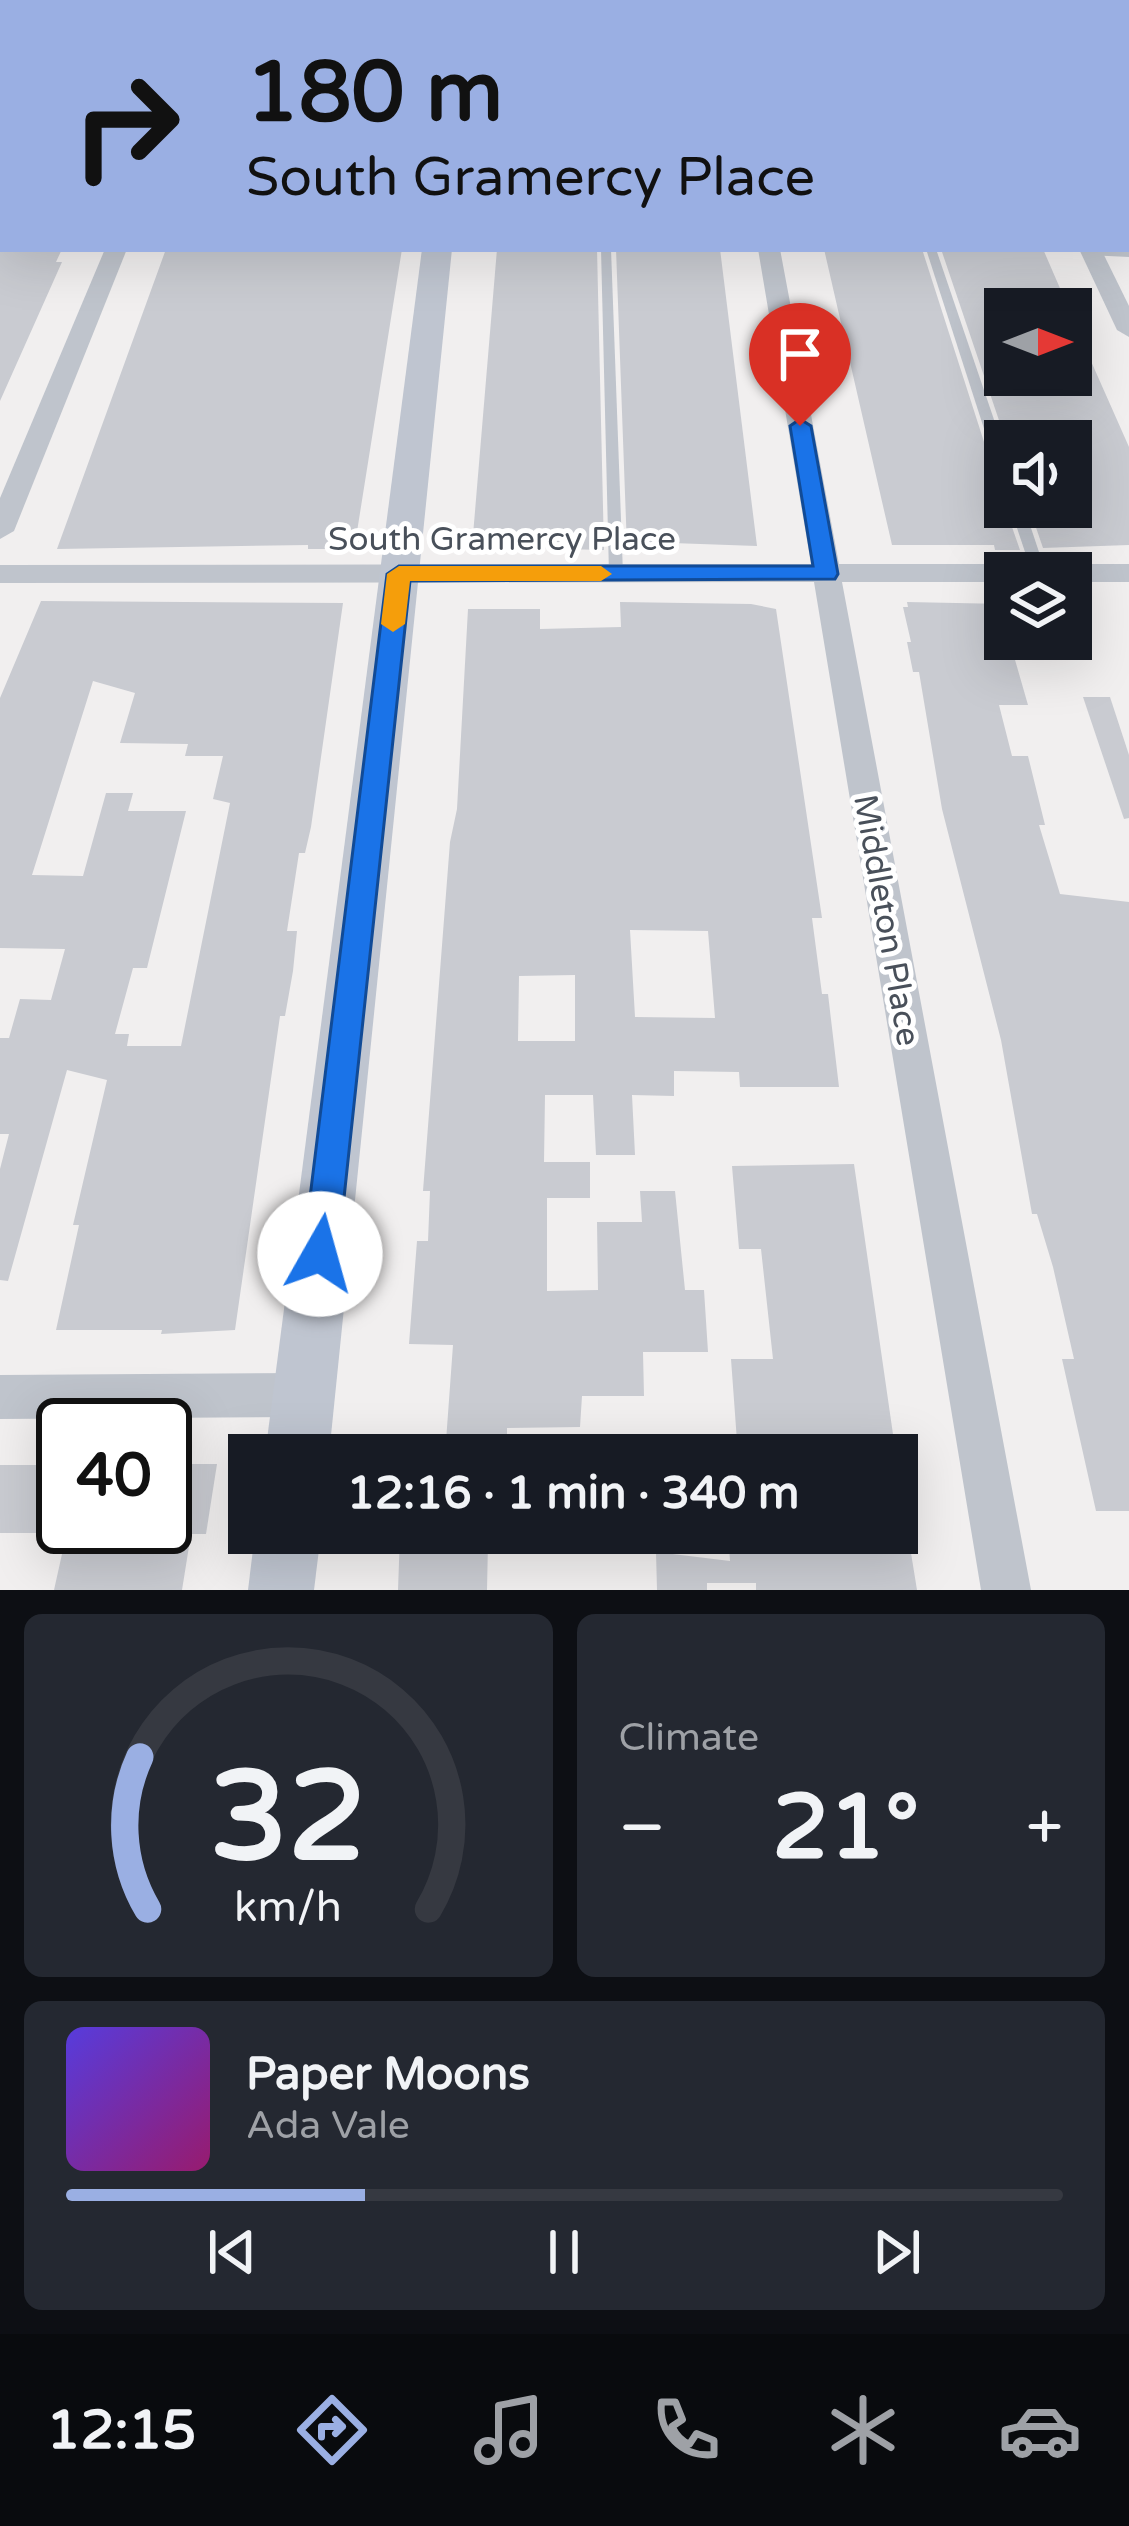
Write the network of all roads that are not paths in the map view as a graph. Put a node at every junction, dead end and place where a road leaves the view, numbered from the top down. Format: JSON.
{"nodes":[{"id":1,"x":115,"y":252,"type":"edge"},
{"id":2,"x":436,"y":252,"type":"edge"},
{"id":3,"x":606,"y":252,"type":"edge"},
{"id":4,"x":771,"y":252,"type":"edge"},
{"id":5,"x":932,"y":252,"type":"edge"},
{"id":6,"x":1090,"y":252,"type":"edge"},
{"id":7,"x":1129,"y":330,"type":"edge"},
{"id":8,"x":988,"y":420,"type":"edge"},
{"id":9,"x":0,"y":531,"type":"edge"},
{"id":10,"x":984,"y":573,"type":"edge"},
{"id":11,"x":1092,"y":573,"type":"edge"},
{"id":12,"x":1129,"y":573,"type":"edge"},
{"id":13,"x":0,"y":574,"type":"edge"},
{"id":14,"x":399,"y":574,"type":"junction"},
{"id":15,"x":616,"y":574,"type":"junction"},
{"id":16,"x":826,"y":574,"type":"junction"},
{"id":17,"x":304,"y":1395,"type":"junction"},
{"id":18,"x":0,"y":1397,"type":"edge"},
{"id":19,"x":299,"y":1434,"type":"edge"},
{"id":20,"x":285,"y":1554,"type":"edge"},
{"id":21,"x":281,"y":1590,"type":"edge"},
{"id":22,"x":1006,"y":1590,"type":"edge"}],
"edges":[{"from":1,"to":9,"type":"street"},
{"from":2,"to":14,"type":"street"},
{"from":3,"to":15,"type":"lane"},
{"from":4,"to":16,"type":"street","name":"Middleton Place"},
{"from":5,"to":8,"type":"lane"},
{"from":6,"to":7,"type":"street"},
{"from":10,"to":16,"type":"street","name":"South Gramercy Place"},
{"from":11,"to":12,"type":"street"},
{"from":13,"to":14,"type":"street","name":"South Gramercy Place"},
{"from":14,"to":15,"type":"street","name":"South Gramercy Place"},
{"from":14,"to":17,"type":"street"},
{"from":15,"to":16,"type":"street","name":"South Gramercy Place"},
{"from":16,"to":22,"type":"street","name":"Middleton Place"},
{"from":17,"to":18,"type":"street"},
{"from":17,"to":19,"type":"street"},
{"from":20,"to":21,"type":"street"}]}
